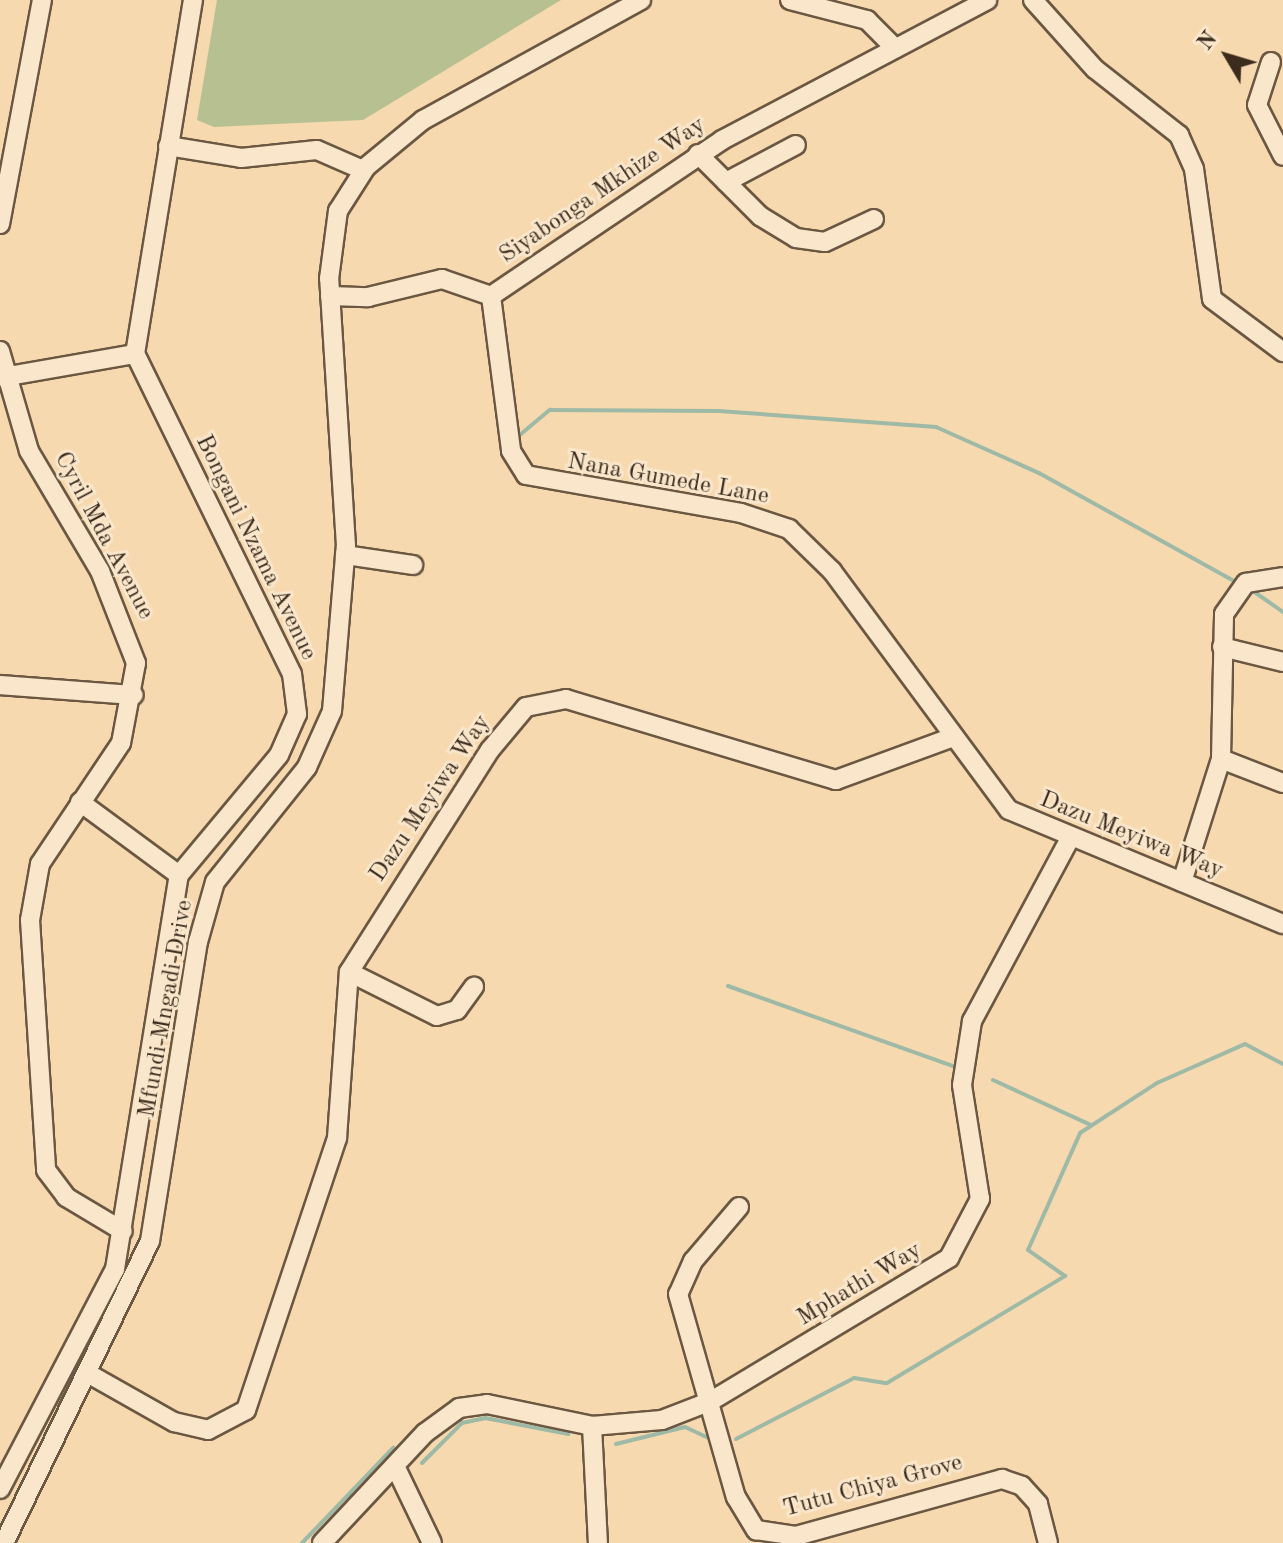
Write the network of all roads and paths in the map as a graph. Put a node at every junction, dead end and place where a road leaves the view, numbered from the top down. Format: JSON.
{"nodes":[{"id":1,"x":42,"y":0,"type":"edge"},
{"id":2,"x":193,"y":0,"type":"edge"},
{"id":3,"x":641,"y":0,"type":"edge"},
{"id":4,"x":790,"y":0,"type":"edge"},
{"id":5,"x":987,"y":0,"type":"edge"},
{"id":6,"x":1033,"y":0,"type":"edge"},
{"id":7,"x":895,"y":48,"type":"junction"},
{"id":8,"x":1271,"y":62,"type":"dead end"},
{"id":9,"x":796,"y":145,"type":"dead end"},
{"id":10,"x":168,"y":146,"type":"junction"},
{"id":11,"x":698,"y":154,"type":"junction"},
{"id":12,"x":1283,"y":156,"type":"edge"},
{"id":13,"x":363,"y":170,"type":"junction"},
{"id":14,"x":726,"y":182,"type":"junction"},
{"id":15,"x":874,"y":219,"type":"dead end"},
{"id":16,"x":0,"y":224,"type":"edge"},
{"id":17,"x":330,"y":296,"type":"junction"},
{"id":18,"x":491,"y":296,"type":"junction"},
{"id":19,"x":1280,"y":344,"type":"edge"},
{"id":20,"x":0,"y":351,"type":"edge"},
{"id":21,"x":135,"y":354,"type":"junction"},
{"id":22,"x":3,"y":377,"type":"junction"},
{"id":23,"x":516,"y":466,"type":"joint"},
{"id":24,"x":345,"y":555,"type":"junction"},
{"id":25,"x":413,"y":565,"type":"dead end"},
{"id":26,"x":1283,"y":577,"type":"edge"},
{"id":27,"x":1222,"y":647,"type":"junction"},
{"id":28,"x":1283,"y":662,"type":"edge"},
{"id":29,"x":0,"y":685,"type":"edge"},
{"id":30,"x":134,"y":695,"type":"junction"},
{"id":31,"x":951,"y":738,"type":"junction"},
{"id":32,"x":1221,"y":759,"type":"junction"},
{"id":33,"x":1283,"y":783,"type":"edge"},
{"id":34,"x":80,"y":802,"type":"junction"},
{"id":35,"x":1069,"y":840,"type":"junction"},
{"id":36,"x":179,"y":875,"type":"junction"},
{"id":37,"x":1182,"y":882,"type":"junction"},
{"id":38,"x":1283,"y":924,"type":"edge"},
{"id":39,"x":349,"y":972,"type":"junction"},
{"id":40,"x":474,"y":987,"type":"dead end"},
{"id":41,"x":739,"y":1207,"type":"dead end"},
{"id":42,"x":123,"y":1231,"type":"junction"},
{"id":43,"x":89,"y":1374,"type":"junction"},
{"id":44,"x":711,"y":1401,"type":"junction"},
{"id":45,"x":592,"y":1426,"type":"junction"},
{"id":46,"x":395,"y":1466,"type":"junction"},
{"id":47,"x":0,"y":1489,"type":"edge"},
{"id":48,"x":4,"y":1543,"type":"edge"},
{"id":49,"x":322,"y":1543,"type":"edge"},
{"id":50,"x":432,"y":1543,"type":"edge"},
{"id":51,"x":598,"y":1543,"type":"edge"},
{"id":52,"x":1048,"y":1543,"type":"edge"}],
"edges":[{"from":1,"to":16,"type":"street"},
{"from":2,"to":10,"type":"street"},
{"from":3,"to":13,"type":"street","name":"Mfundi Mngadi Drive"},
{"from":4,"to":7,"type":"street"},
{"from":5,"to":7,"type":"street","name":"Siyabonga Mkhize Way"},
{"from":6,"to":19,"type":"street"},
{"from":7,"to":11,"type":"street","name":"Siyabonga Mkhize Way"},
{"from":8,"to":12,"type":"street"},
{"from":9,"to":14,"type":"street"},
{"from":10,"to":13,"type":"street"},
{"from":10,"to":21,"type":"street"},
{"from":11,"to":14,"type":"street"},
{"from":11,"to":18,"type":"street","name":"Siyabonga Mkhize Way"},
{"from":13,"to":17,"type":"street","name":"Mfundi Mngadi Drive"},
{"from":14,"to":15,"type":"street"},
{"from":17,"to":18,"type":"street"},
{"from":17,"to":24,"type":"street","name":"Mfundi Mngadi Drive"},
{"from":18,"to":23,"type":"street","name":"Siyabonga Mkhize Way"},
{"from":20,"to":22,"type":"street","name":"Cyril Mda Avenue"},
{"from":21,"to":22,"type":"street"},
{"from":21,"to":36,"type":"street","name":"Bongani Nzama Avenue"},
{"from":22,"to":30,"type":"street","name":"Cyril Mda Avenue"},
{"from":23,"to":31,"type":"street","name":"Nana Gumede Lane"},
{"from":24,"to":25,"type":"street"},
{"from":24,"to":43,"type":"street","name":"Mfundi Mngadi Drive"},
{"from":26,"to":27,"type":"street"},
{"from":27,"to":28,"type":"street"},
{"from":27,"to":32,"type":"street"},
{"from":29,"to":30,"type":"street"},
{"from":30,"to":34,"type":"street","name":"Cyril Mda Avenue"},
{"from":31,"to":35,"type":"street","name":"Dazu Meyiwa Way"},
{"from":31,"to":39,"type":"street","name":"Dazu Meyiwa Way"},
{"from":32,"to":33,"type":"street"},
{"from":32,"to":37,"type":"street"},
{"from":34,"to":36,"type":"street"},
{"from":34,"to":42,"type":"street","name":"Cyril Mda Avenue"},
{"from":35,"to":37,"type":"street","name":"Dazu Meyiwa Way"},
{"from":35,"to":44,"type":"street","name":"Mphathi Way"},
{"from":36,"to":42,"type":"street"},
{"from":37,"to":38,"type":"street","name":"Dazu Meyiwa Way"},
{"from":39,"to":40,"type":"street"},
{"from":39,"to":43,"type":"street","name":"Dazu Meyiwa Way"},
{"from":41,"to":44,"type":"street"},
{"from":42,"to":47,"type":"street"},
{"from":43,"to":48,"type":"street","name":"Mfundi Mngadi Drive"},
{"from":44,"to":45,"type":"street","name":"Mphathi Way"},
{"from":44,"to":52,"type":"street","name":"Tutu Chiya Grove"},
{"from":45,"to":46,"type":"street","name":"Mphathi Way"},
{"from":45,"to":51,"type":"street"},
{"from":46,"to":49,"type":"street"},
{"from":46,"to":50,"type":"street"}]}
